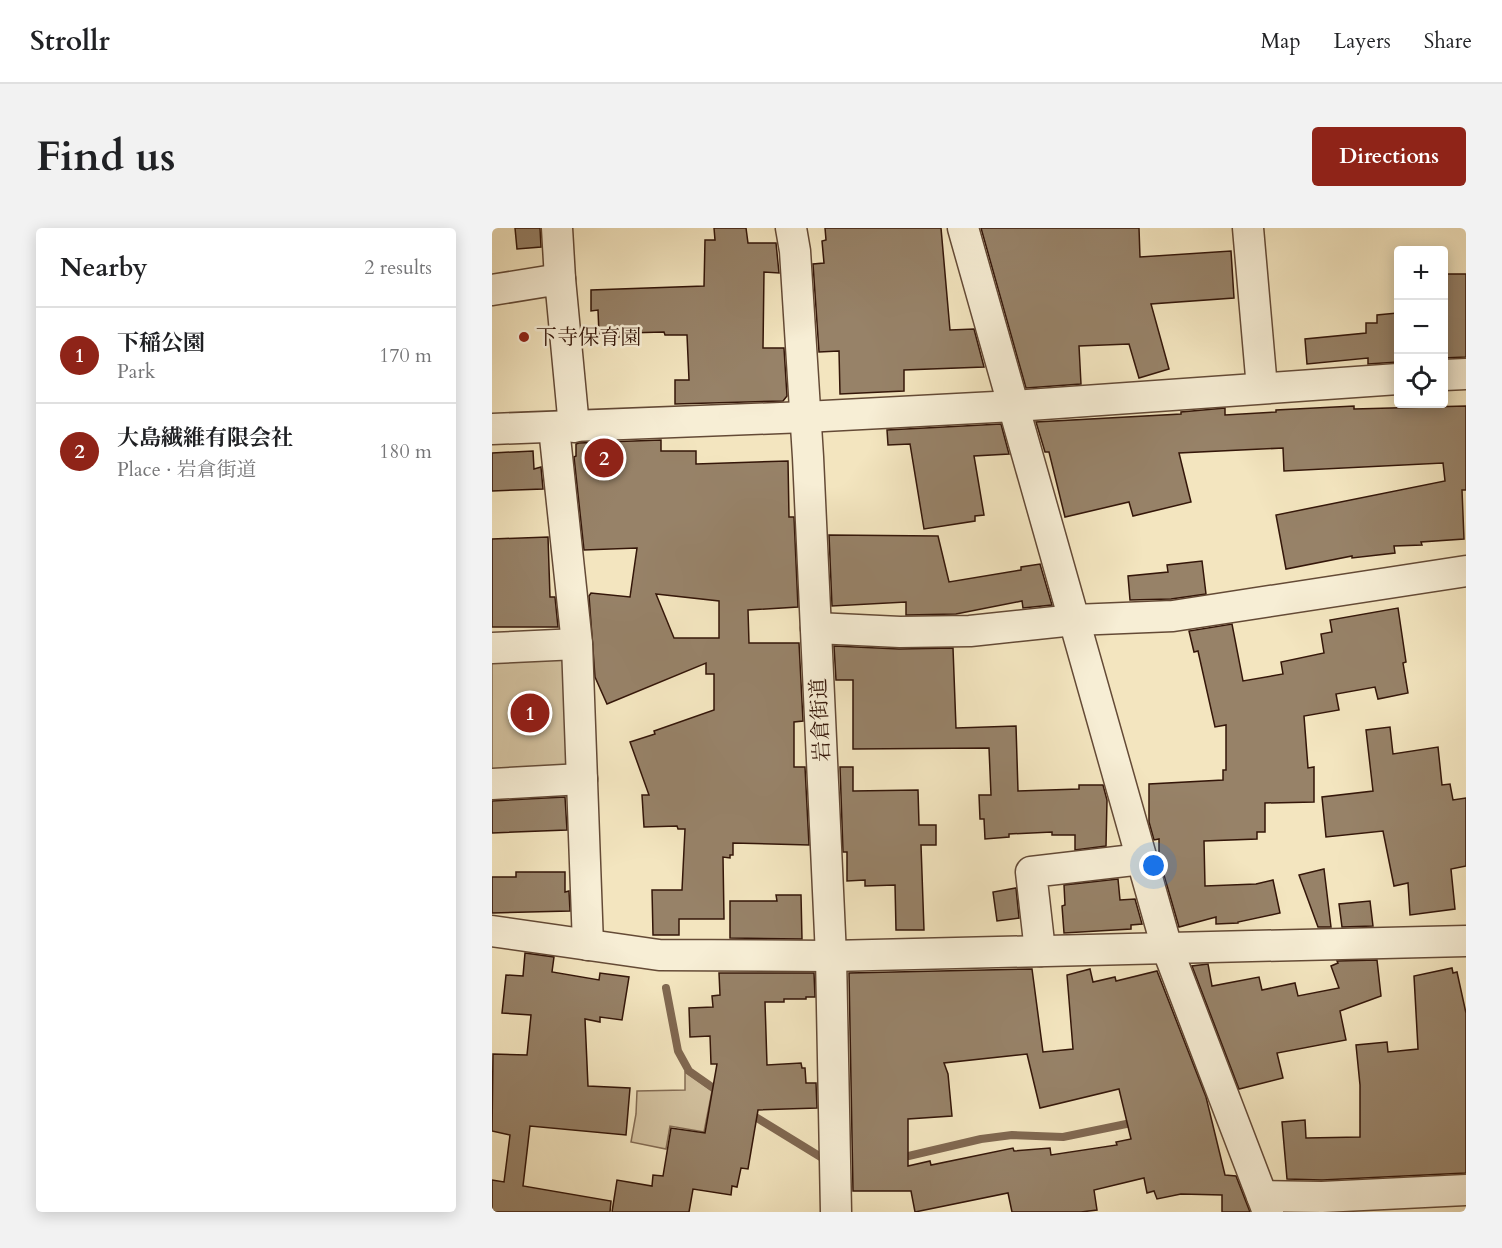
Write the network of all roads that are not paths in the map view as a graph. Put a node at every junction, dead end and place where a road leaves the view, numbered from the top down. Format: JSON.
{"nodes":[{"id":1,"x":557,"y":228,"type":"edge"},
{"id":2,"x":791,"y":228,"type":"edge"},
{"id":3,"x":963,"y":228,"type":"edge"},
{"id":4,"x":1248,"y":228,"type":"edge"},
{"id":5,"x":560,"y":279,"type":"junction"},
{"id":6,"x":492,"y":290,"type":"edge"},
{"id":7,"x":1466,"y":374,"type":"edge"},
{"id":8,"x":1448,"y":375,"type":"edge"},
{"id":9,"x":1394,"y":379,"type":"edge"},
{"id":10,"x":1262,"y":388,"type":"junction"},
{"id":11,"x":1014,"y":406,"type":"junction"},
{"id":12,"x":806,"y":417,"type":"junction"},
{"id":13,"x":564,"y":427,"type":"junction"},
{"id":14,"x":492,"y":429,"type":"edge"},
{"id":15,"x":1466,"y":571,"type":"edge"},
{"id":16,"x":1074,"y":620,"type":"junction"},
{"id":17,"x":816,"y":628,"type":"junction"},
{"id":18,"x":577,"y":644,"type":"junction"},
{"id":19,"x":492,"y":648,"type":"edge"},
{"id":20,"x":582,"y":779,"type":"junction"},
{"id":21,"x":492,"y":784,"type":"edge"},
{"id":22,"x":1142,"y":859,"type":"junction"},
{"id":23,"x":492,"y":931,"type":"edge"},
{"id":24,"x":1466,"y":943,"type":"edge"},
{"id":25,"x":588,"y":945,"type":"junction"},
{"id":26,"x":1167,"y":948,"type":"junction"},
{"id":27,"x":1040,"y":951,"type":"junction"},
{"id":28,"x":831,"y":956,"type":"junction"},
{"id":29,"x":1466,"y":1190,"type":"edge"},
{"id":30,"x":1265,"y":1204,"type":"edge"},
{"id":31,"x":836,"y":1212,"type":"edge"}],
"edges":[{"from":1,"to":5,"type":"street"},
{"from":2,"to":12,"type":"street","name":"岩倉街道"},
{"from":3,"to":11,"type":"street"},
{"from":4,"to":10,"type":"street"},
{"from":5,"to":6,"type":"street"},
{"from":5,"to":13,"type":"street"},
{"from":7,"to":8,"type":"street"},
{"from":9,"to":10,"type":"street"},
{"from":10,"to":11,"type":"street"},
{"from":11,"to":12,"type":"street"},
{"from":11,"to":16,"type":"street"},
{"from":12,"to":13,"type":"street"},
{"from":12,"to":17,"type":"street","name":"岩倉街道"},
{"from":13,"to":14,"type":"street"},
{"from":13,"to":18,"type":"street"},
{"from":15,"to":16,"type":"street"},
{"from":16,"to":17,"type":"street"},
{"from":16,"to":22,"type":"street"},
{"from":17,"to":28,"type":"street","name":"岩倉街道"},
{"from":18,"to":19,"type":"street"},
{"from":18,"to":20,"type":"street"},
{"from":20,"to":21,"type":"street"},
{"from":20,"to":25,"type":"street"},
{"from":22,"to":26,"type":"street"},
{"from":22,"to":27,"type":"street"},
{"from":23,"to":25,"type":"street"},
{"from":24,"to":26,"type":"street"},
{"from":25,"to":28,"type":"street"},
{"from":26,"to":27,"type":"street"},
{"from":26,"to":30,"type":"street"},
{"from":27,"to":28,"type":"street"},
{"from":28,"to":31,"type":"street","name":"岩倉街道"},
{"from":29,"to":30,"type":"street"}]}
